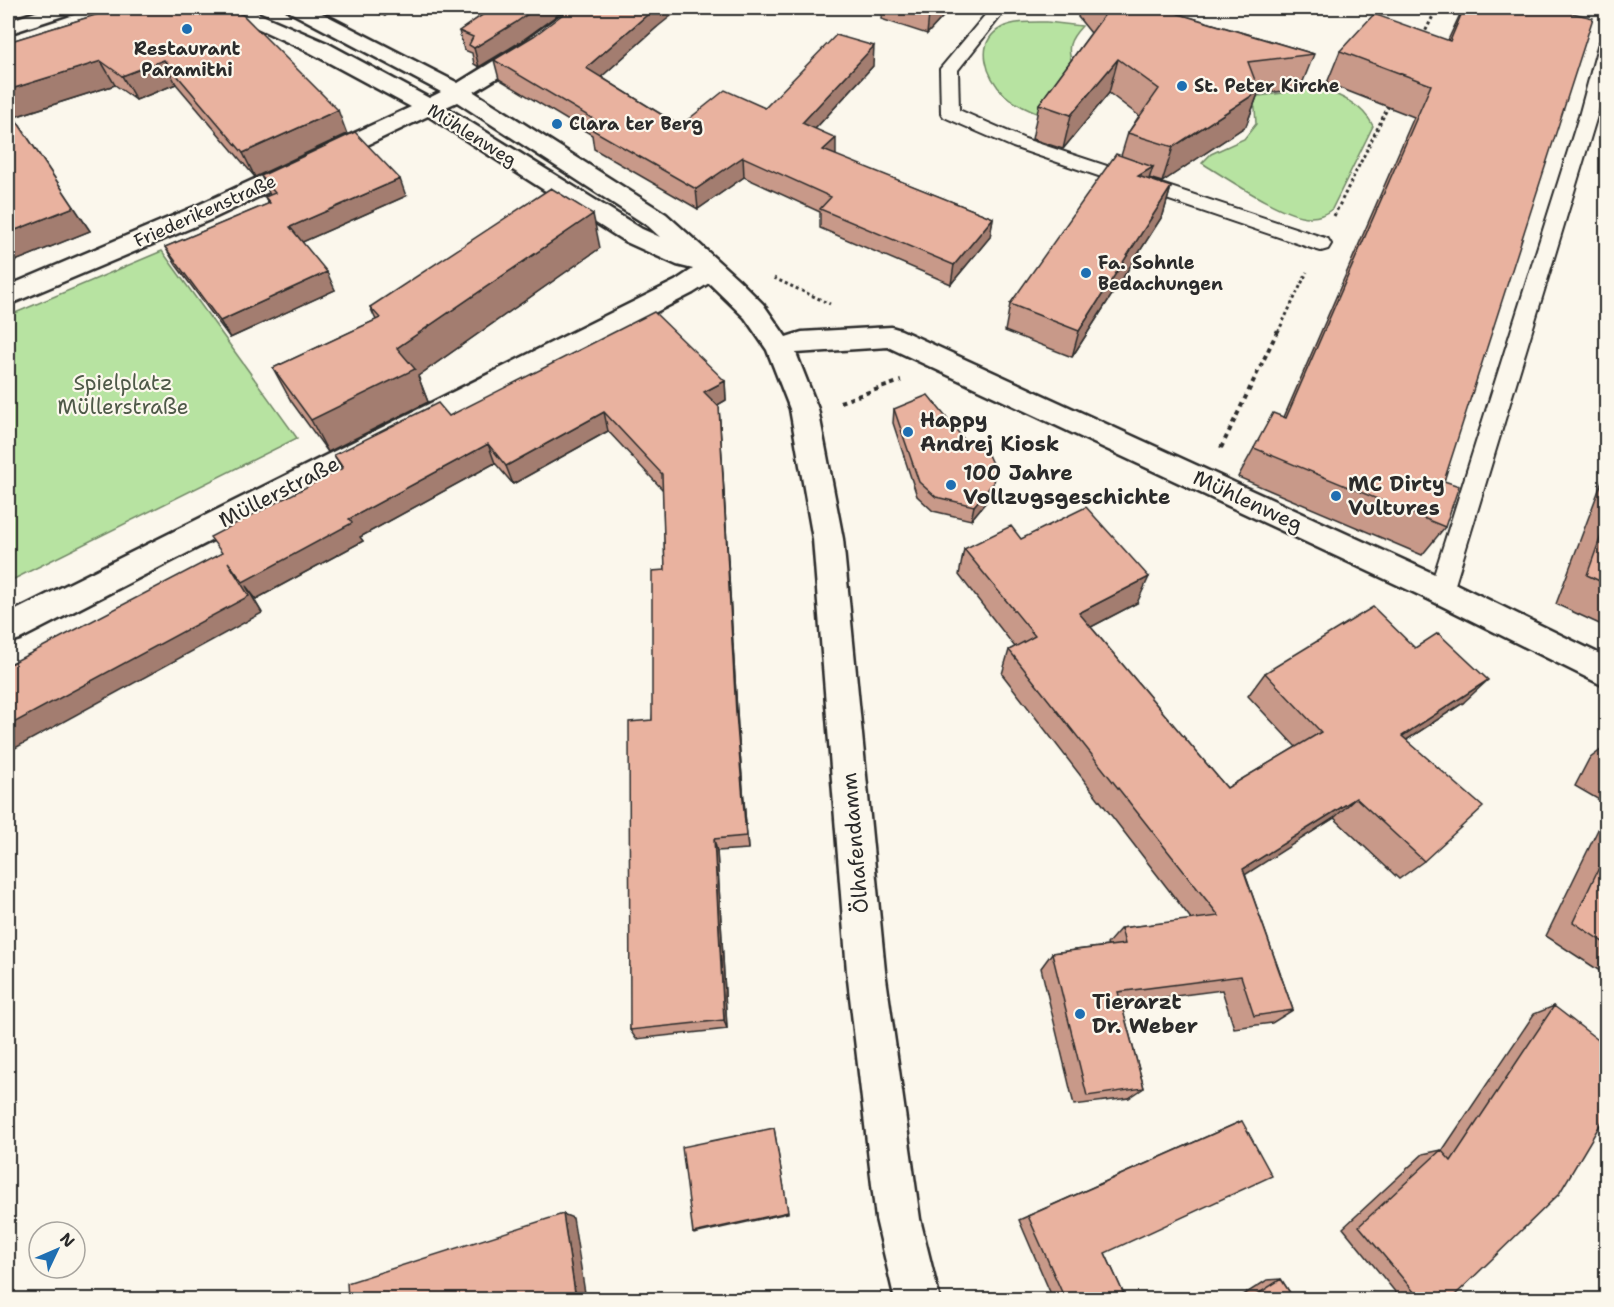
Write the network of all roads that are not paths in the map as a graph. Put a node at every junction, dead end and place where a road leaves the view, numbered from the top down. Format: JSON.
{"nodes":[{"id":1,"x":62,"y":8,"type":"edge"},
{"id":2,"x":231,"y":8,"type":"edge"},
{"id":3,"x":297,"y":8,"type":"edge"},
{"id":4,"x":583,"y":8,"type":"edge"},
{"id":5,"x":999,"y":8,"type":"edge"},
{"id":6,"x":8,"y":28,"type":"edge"},
{"id":7,"x":1606,"y":46,"type":"edge"},
{"id":8,"x":458,"y":93,"type":"junction"},
{"id":9,"x":429,"y":107,"type":"junction"},
{"id":10,"x":1597,"y":116,"type":"edge"},
{"id":11,"x":1321,"y":244,"type":"dead end"},
{"id":12,"x":710,"y":270,"type":"junction"},
{"id":13,"x":8,"y":296,"type":"edge"},
{"id":14,"x":780,"y":348,"type":"junction"},
{"id":15,"x":800,"y":397,"type":"joint"},
{"id":16,"x":1441,"y":591,"type":"junction"},
{"id":17,"x":8,"y":629,"type":"edge"},
{"id":18,"x":1606,"y":673,"type":"edge"},
{"id":19,"x":918,"y":1299,"type":"edge"}],
"edges":[{"from":1,"to":6,"type":"street"},
{"from":2,"to":9,"type":"street","name":"Mühlenweg"},
{"from":3,"to":8,"type":"street","name":"Mühlenweg"},
{"from":4,"to":8,"type":"street","name":"Friederikenstraße"},
{"from":5,"to":11,"type":"lane"},
{"from":7,"to":10,"type":"lane"},
{"from":8,"to":9,"type":"street","name":"Friederikenstraße"},
{"from":8,"to":12,"type":"street","name":"Mühlenweg"},
{"from":9,"to":12,"type":"street","name":"Mühlenweg"},
{"from":9,"to":13,"type":"street","name":"Friederikenstraße"},
{"from":10,"to":16,"type":"lane"},
{"from":12,"to":14,"type":"street","name":"Mühlenweg"},
{"from":12,"to":17,"type":"street","name":"Müllerstraße"},
{"from":14,"to":15,"type":"street","name":"Mühlenweg"},
{"from":14,"to":16,"type":"street","name":"Mühlenweg"},
{"from":15,"to":19,"type":"street","name":"Ölhafendamm"},
{"from":16,"to":18,"type":"street","name":"Mühlenweg"}]}
